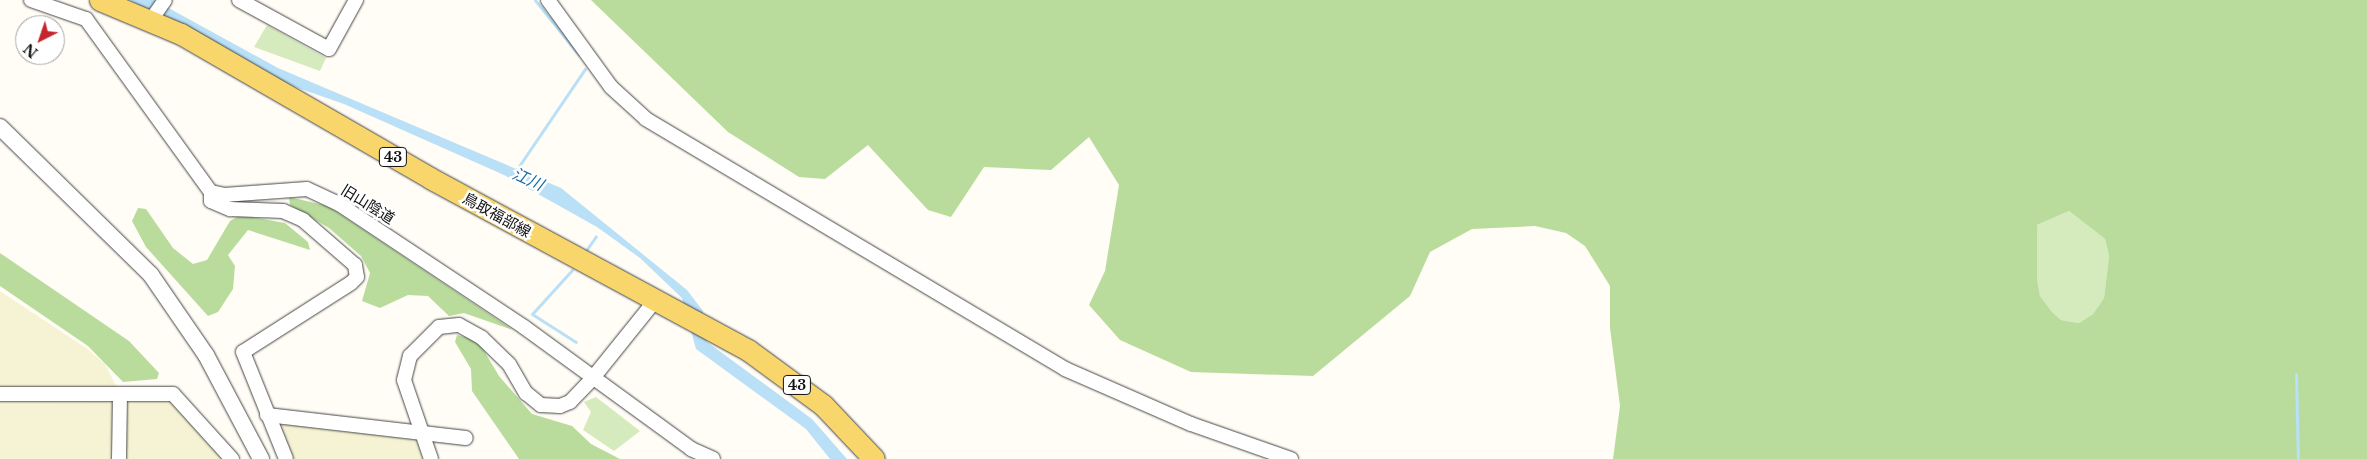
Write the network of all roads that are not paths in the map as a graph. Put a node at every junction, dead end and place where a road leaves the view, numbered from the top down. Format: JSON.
{"nodes":[{"id":1,"x":31,"y":0,"type":"edge"},
{"id":2,"x":100,"y":0,"type":"edge"},
{"id":3,"x":165,"y":0,"type":"edge"},
{"id":4,"x":239,"y":0,"type":"edge"},
{"id":5,"x":356,"y":0,"type":"edge"},
{"id":6,"x":548,"y":0,"type":"edge"},
{"id":7,"x":151,"y":20,"type":"junction"},
{"id":8,"x":0,"y":126,"type":"edge"},
{"id":9,"x":211,"y":192,"type":"junction"},
{"id":10,"x":654,"y":302,"type":"junction"},
{"id":11,"x":592,"y":379,"type":"junction"},
{"id":12,"x":0,"y":394,"type":"edge"},
{"id":13,"x":120,"y":394,"type":"junction"},
{"id":14,"x":267,"y":415,"type":"junction"},
{"id":15,"x":422,"y":436,"type":"junction"},
{"id":16,"x":466,"y":438,"type":"dead end"},
{"id":17,"x":119,"y":459,"type":"edge"},
{"id":18,"x":232,"y":459,"type":"edge"},
{"id":19,"x":261,"y":459,"type":"edge"},
{"id":20,"x":286,"y":459,"type":"edge"},
{"id":21,"x":431,"y":459,"type":"edge"},
{"id":22,"x":713,"y":459,"type":"edge"},
{"id":23,"x":874,"y":459,"type":"edge"},
{"id":24,"x":1291,"y":459,"type":"edge"}],
"edges":[{"from":1,"to":9,"type":"street"},
{"from":2,"to":7,"type":"main road","name":"鳥取福部線","number":"43"},
{"from":3,"to":7,"type":"street"},
{"from":4,"to":5,"type":"street"},
{"from":6,"to":24,"type":"street"},
{"from":7,"to":10,"type":"main road","name":"鳥取福部線","number":"43"},
{"from":8,"to":19,"type":"street"},
{"from":9,"to":11,"type":"street","name":"旧山陰道"},
{"from":9,"to":14,"type":"street"},
{"from":10,"to":11,"type":"street"},
{"from":10,"to":23,"type":"main road","name":"鳥取福部線","number":"43"},
{"from":11,"to":15,"type":"street"},
{"from":11,"to":22,"type":"street","name":"旧山陰道"},
{"from":12,"to":13,"type":"street"},
{"from":13,"to":17,"type":"street"},
{"from":13,"to":18,"type":"street"},
{"from":14,"to":15,"type":"street"},
{"from":14,"to":20,"type":"street"},
{"from":15,"to":16,"type":"street"},
{"from":15,"to":21,"type":"street"}]}
